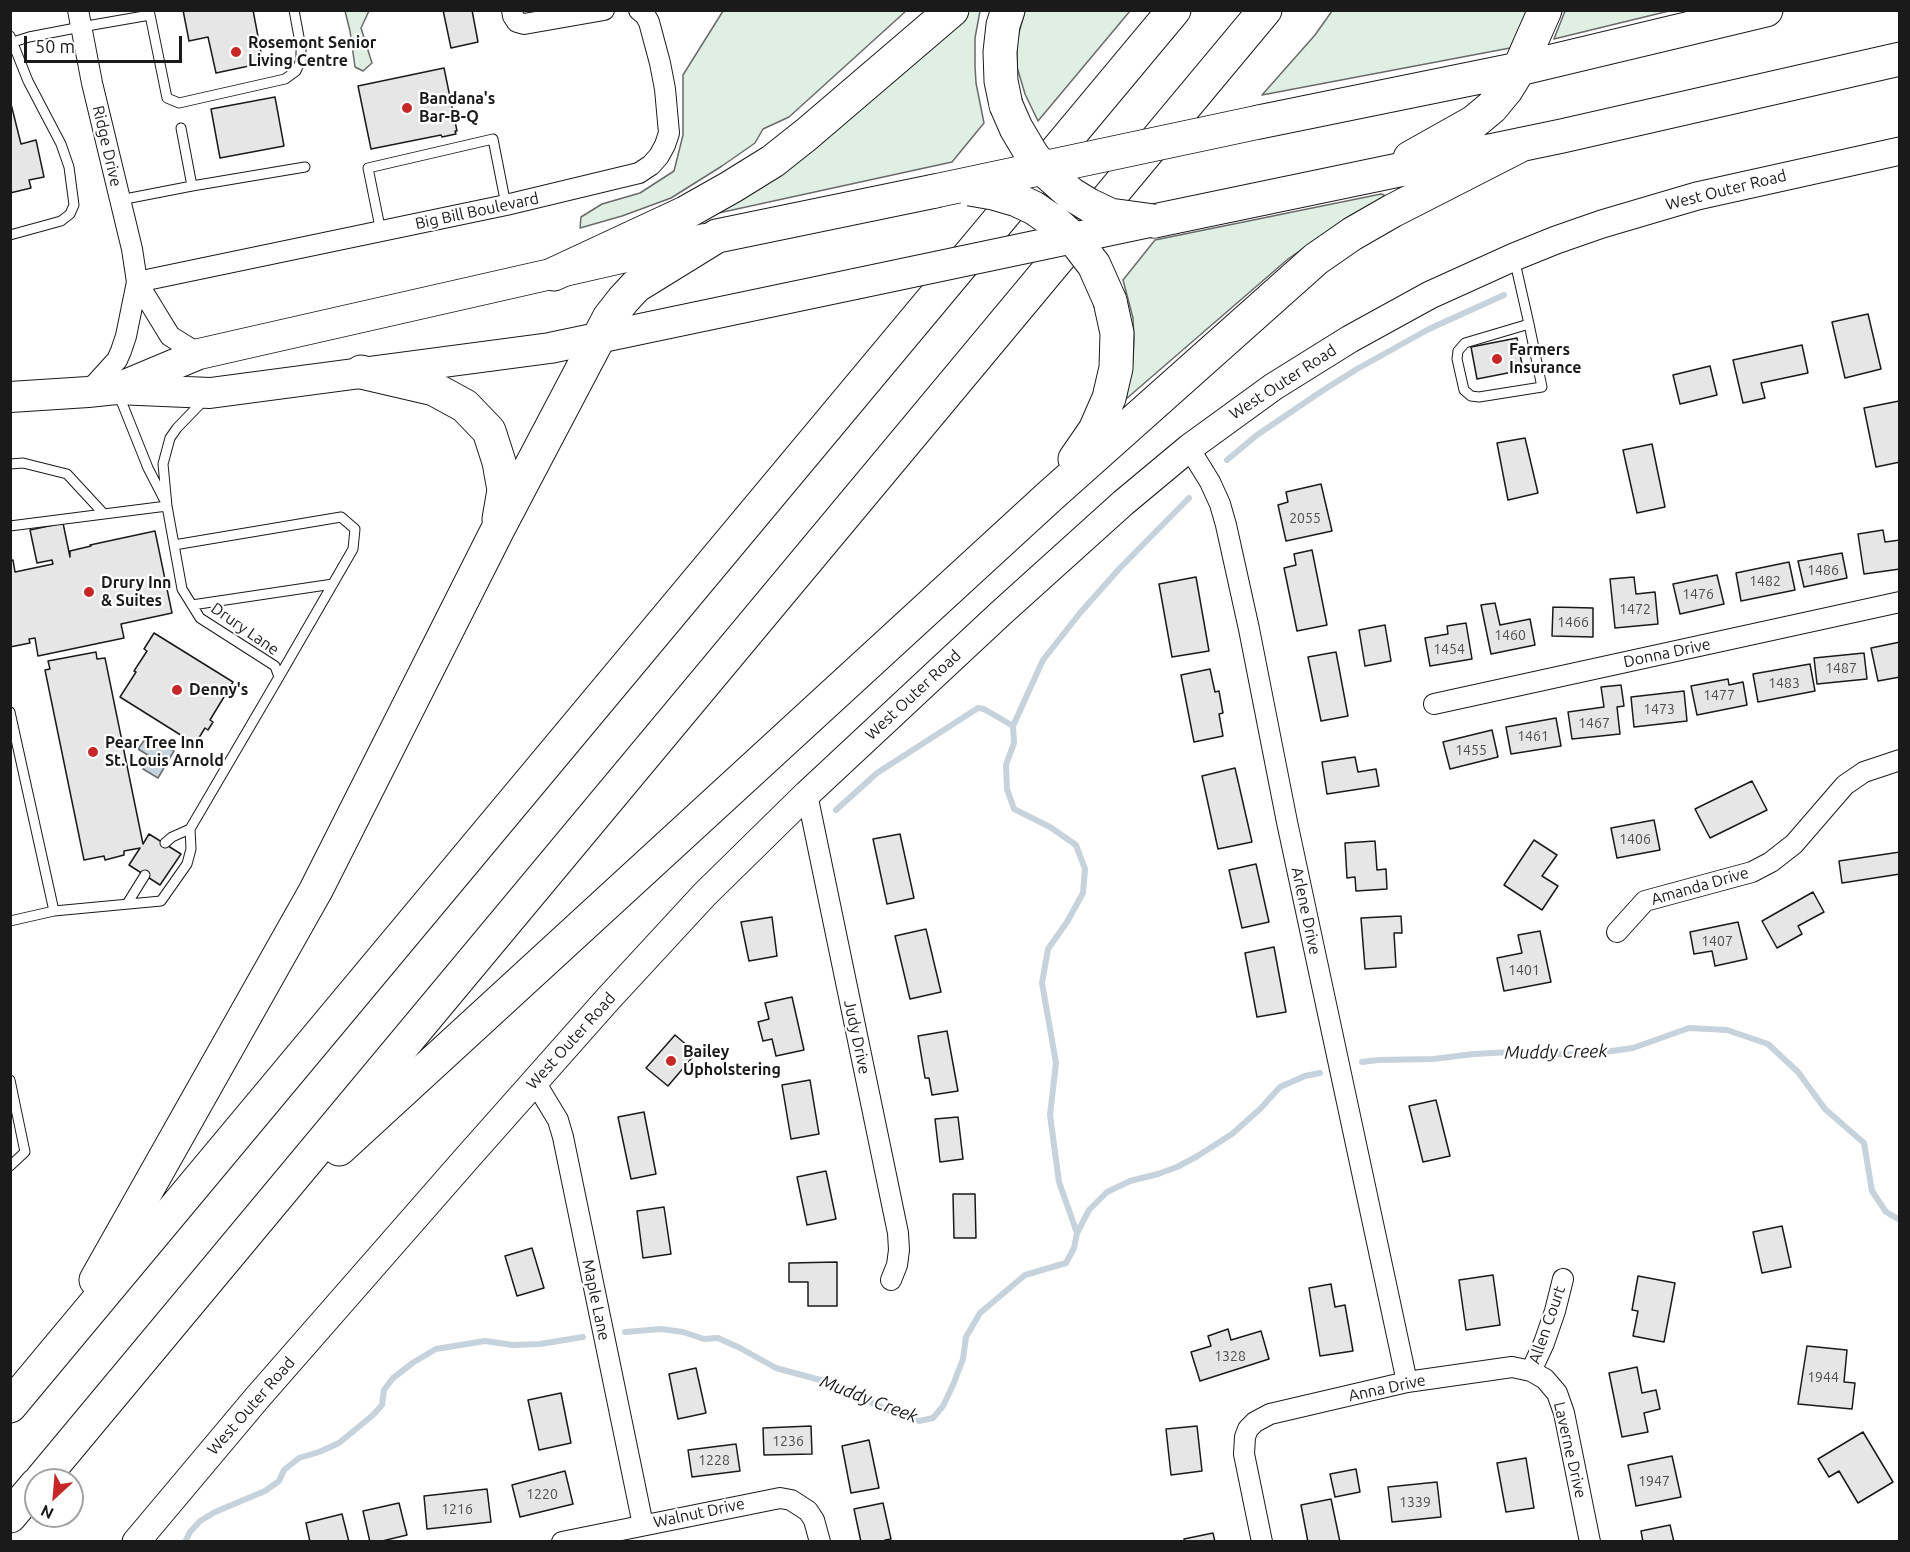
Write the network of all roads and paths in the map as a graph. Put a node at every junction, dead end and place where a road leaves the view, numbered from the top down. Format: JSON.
{"nodes":[{"id":1,"x":294,"y":10,"type":"edge"},
{"id":2,"x":512,"y":10,"type":"edge"},
{"id":3,"x":604,"y":10,"type":"edge"},
{"id":4,"x":639,"y":10,"type":"edge"},
{"id":5,"x":952,"y":10,"type":"edge"},
{"id":6,"x":1008,"y":10,"type":"edge"},
{"id":7,"x":1174,"y":10,"type":"edge"},
{"id":8,"x":1265,"y":10,"type":"edge"},
{"id":9,"x":1545,"y":10,"type":"edge"},
{"id":10,"x":1766,"y":10,"type":"edge"},
{"id":11,"x":149,"y":13,"type":"edge"},
{"id":12,"x":79,"y":19,"type":"edge"},
{"id":13,"x":11,"y":40,"type":"edge"},
{"id":14,"x":1899,"y":59,"type":"edge"},
{"id":15,"x":1519,"y":69,"type":"junction"},
{"id":16,"x":182,"y":128,"type":"dead end"},
{"id":17,"x":1523,"y":144,"type":"junction"},
{"id":18,"x":1899,"y":151,"type":"edge"},
{"id":19,"x":305,"y":167,"type":"dead end"},
{"id":20,"x":1042,"y":169,"type":"junction"},
{"id":21,"x":1382,"y":174,"type":"junction"},
{"id":22,"x":192,"y":186,"type":"junction"},
{"id":23,"x":943,"y":190,"type":"junction"},
{"id":24,"x":120,"y":200,"type":"junction"},
{"id":25,"x":506,"y":205,"type":"junction"},
{"id":26,"x":1168,"y":219,"type":"junction"},
{"id":27,"x":381,"y":232,"type":"junction"},
{"id":28,"x":10,"y":235,"type":"edge"},
{"id":29,"x":717,"y":236,"type":"junction"},
{"id":30,"x":1074,"y":239,"type":"junction"},
{"id":31,"x":1514,"y":257,"type":"junction"},
{"id":32,"x":554,"y":274,"type":"junction"},
{"id":33,"x":137,"y":282,"type":"junction"},
{"id":34,"x":1529,"y":324,"type":"junction"},
{"id":35,"x":598,"y":339,"type":"junction"},
{"id":36,"x":199,"y":354,"type":"junction"},
{"id":37,"x":361,"y":372,"type":"junction"},
{"id":38,"x":102,"y":390,"type":"junction"},
{"id":39,"x":210,"y":393,"type":"junction"},
{"id":40,"x":10,"y":397,"type":"edge"},
{"id":41,"x":1189,"y":448,"type":"junction"},
{"id":42,"x":10,"y":464,"type":"edge"},
{"id":43,"x":1050,"y":496,"type":"junction"},
{"id":44,"x":167,"y":506,"type":"junction"},
{"id":45,"x":104,"y":514,"type":"junction"},
{"id":46,"x":10,"y":526,"type":"edge"},
{"id":47,"x":498,"y":529,"type":"junction"},
{"id":48,"x":174,"y":545,"type":"junction"},
{"id":49,"x":333,"y":584,"type":"junction"},
{"id":50,"x":1899,"y":602,"type":"edge"},
{"id":51,"x":192,"y":605,"type":"junction"},
{"id":52,"x":279,"y":677,"type":"junction"},
{"id":53,"x":1434,"y":704,"type":"dead end"},
{"id":54,"x":10,"y":712,"type":"edge"},
{"id":55,"x":1899,"y":760,"type":"edge"},
{"id":56,"x":807,"y":794,"type":"junction"},
{"id":57,"x":190,"y":829,"type":"junction"},
{"id":58,"x":165,"y":843,"type":"dead end"},
{"id":59,"x":145,"y":875,"type":"dead end"},
{"id":60,"x":127,"y":904,"type":"junction"},
{"id":61,"x":54,"y":910,"type":"junction"},
{"id":62,"x":10,"y":921,"type":"edge"},
{"id":63,"x":1617,"y":932,"type":"dead end"},
{"id":64,"x":10,"y":1080,"type":"edge"},
{"id":65,"x":535,"y":1082,"type":"junction"},
{"id":66,"x":10,"y":1166,"type":"edge"},
{"id":67,"x":240,"y":1241,"type":"junction"},
{"id":68,"x":1563,"y":1279,"type":"dead end"},
{"id":69,"x":891,"y":1280,"type":"dead end"},
{"id":70,"x":56,"y":1352,"type":"junction"},
{"id":71,"x":1531,"y":1371,"type":"junction"},
{"id":72,"x":1407,"y":1382,"type":"junction"},
{"id":73,"x":10,"y":1406,"type":"edge"},
{"id":74,"x":50,"y":1468,"type":"edge"},
{"id":75,"x":24,"y":1499,"type":"edge"},
{"id":76,"x":10,"y":1516,"type":"edge"},
{"id":77,"x":643,"y":1525,"type":"junction"},
{"id":78,"x":136,"y":1542,"type":"edge"},
{"id":79,"x":561,"y":1542,"type":"edge"},
{"id":80,"x":820,"y":1542,"type":"edge"},
{"id":81,"x":1262,"y":1542,"type":"edge"},
{"id":82,"x":1590,"y":1542,"type":"edge"}],
"edges":[{"from":1,"to":11,"type":"lane"},
{"from":2,"to":3,"type":"street"},
{"from":4,"to":25,"type":"street","name":"Big Bill Boulevard"},
{"from":5,"to":32,"type":"highway"},
{"from":6,"to":20,"type":"highway","bridge":true},
{"from":7,"to":70,"type":"highway"},
{"from":8,"to":67,"type":"highway"},
{"from":9,"to":15,"type":"highway"},
{"from":10,"to":15,"type":"highway"},
{"from":11,"to":12,"type":"lane"},
{"from":12,"to":13,"type":"lane"},
{"from":12,"to":24,"type":"street","name":"Ridge Drive"},
{"from":13,"to":28,"type":"lane"},
{"from":14,"to":17,"type":"highway"},
{"from":15,"to":20,"type":"highway","bridge":true},
{"from":15,"to":21,"type":"highway"},
{"from":16,"to":22,"type":"lane"},
{"from":17,"to":21,"type":"highway"},
{"from":17,"to":43,"type":"highway"},
{"from":18,"to":31,"type":"street","name":"West Outer Road"},
{"from":19,"to":22,"type":"lane"},
{"from":20,"to":23,"type":"highway","bridge":true},
{"from":20,"to":26,"type":"highway","bridge":true},
{"from":21,"to":26,"type":"highway"},
{"from":22,"to":24,"type":"lane"},
{"from":23,"to":29,"type":"highway"},
{"from":23,"to":30,"type":"highway","bridge":true},
{"from":24,"to":33,"type":"street","name":"Ridge Drive"},
{"from":25,"to":27,"type":"street","name":"Big Bill Boulevard"},
{"from":25,"to":27,"type":"lane"},
{"from":26,"to":30,"type":"main road","bridge":true},
{"from":27,"to":33,"type":"street","name":"Big Bill Boulevard"},
{"from":29,"to":32,"type":"main road"},
{"from":29,"to":35,"type":"highway"},
{"from":30,"to":35,"type":"main road","bridge":true},
{"from":30,"to":43,"type":"highway","bridge":true},
{"from":31,"to":34,"type":"lane"},
{"from":31,"to":41,"type":"street","name":"West Outer Road"},
{"from":32,"to":36,"type":"main road"},
{"from":33,"to":36,"type":"street","name":"Ridge Drive"},
{"from":33,"to":38,"type":"street","name":"Ridge Drive"},
{"from":34,"to":34,"type":"lane"},
{"from":35,"to":37,"type":"main road"},
{"from":35,"to":47,"type":"highway"},
{"from":36,"to":38,"type":"main road"},
{"from":37,"to":39,"type":"main road"},
{"from":37,"to":47,"type":"highway"},
{"from":38,"to":39,"type":"main road"},
{"from":38,"to":40,"type":"main road"},
{"from":38,"to":44,"type":"lane","name":"Drury Lane"},
{"from":39,"to":44,"type":"lane","name":"Drury Lane"},
{"from":41,"to":56,"type":"street","name":"West Outer Road"},
{"from":41,"to":72,"type":"street","name":"Arlene Drive"},
{"from":42,"to":45,"type":"lane"},
{"from":43,"to":67,"type":"highway"},
{"from":44,"to":45,"type":"lane"},
{"from":44,"to":48,"type":"lane","name":"Drury Lane"},
{"from":45,"to":46,"type":"lane"},
{"from":47,"to":70,"type":"highway"},
{"from":48,"to":49,"type":"lane"},
{"from":48,"to":51,"type":"lane","name":"Drury Lane"},
{"from":49,"to":51,"type":"lane"},
{"from":49,"to":52,"type":"lane"},
{"from":50,"to":53,"type":"street","name":"Donna Drive"},
{"from":51,"to":52,"type":"lane","name":"Drury Lane"},
{"from":52,"to":57,"type":"lane","name":"Drury Lane"},
{"from":54,"to":61,"type":"lane"},
{"from":55,"to":63,"type":"street","name":"Amanda Drive"},
{"from":56,"to":65,"type":"street","name":"West Outer Road"},
{"from":56,"to":69,"type":"street","name":"Judy Drive"},
{"from":57,"to":58,"type":"lane"},
{"from":57,"to":60,"type":"lane"},
{"from":59,"to":60,"type":"lane"},
{"from":60,"to":61,"type":"lane"},
{"from":61,"to":62,"type":"lane"},
{"from":64,"to":66,"type":"lane"},
{"from":65,"to":77,"type":"street","name":"Maple Lane"},
{"from":65,"to":78,"type":"street","name":"West Outer Road"},
{"from":67,"to":74,"type":"highway"},
{"from":68,"to":71,"type":"street","name":"Allen Court"},
{"from":70,"to":73,"type":"highway"},
{"from":71,"to":72,"type":"street","name":"Anna Drive"},
{"from":71,"to":82,"type":"street","name":"Laverne Drive"},
{"from":72,"to":81,"type":"street","name":"Anna Drive"},
{"from":75,"to":76,"type":"highway"},
{"from":77,"to":79,"type":"street","name":"Walnut Drive"},
{"from":77,"to":80,"type":"street","name":"Walnut Drive"}]}
